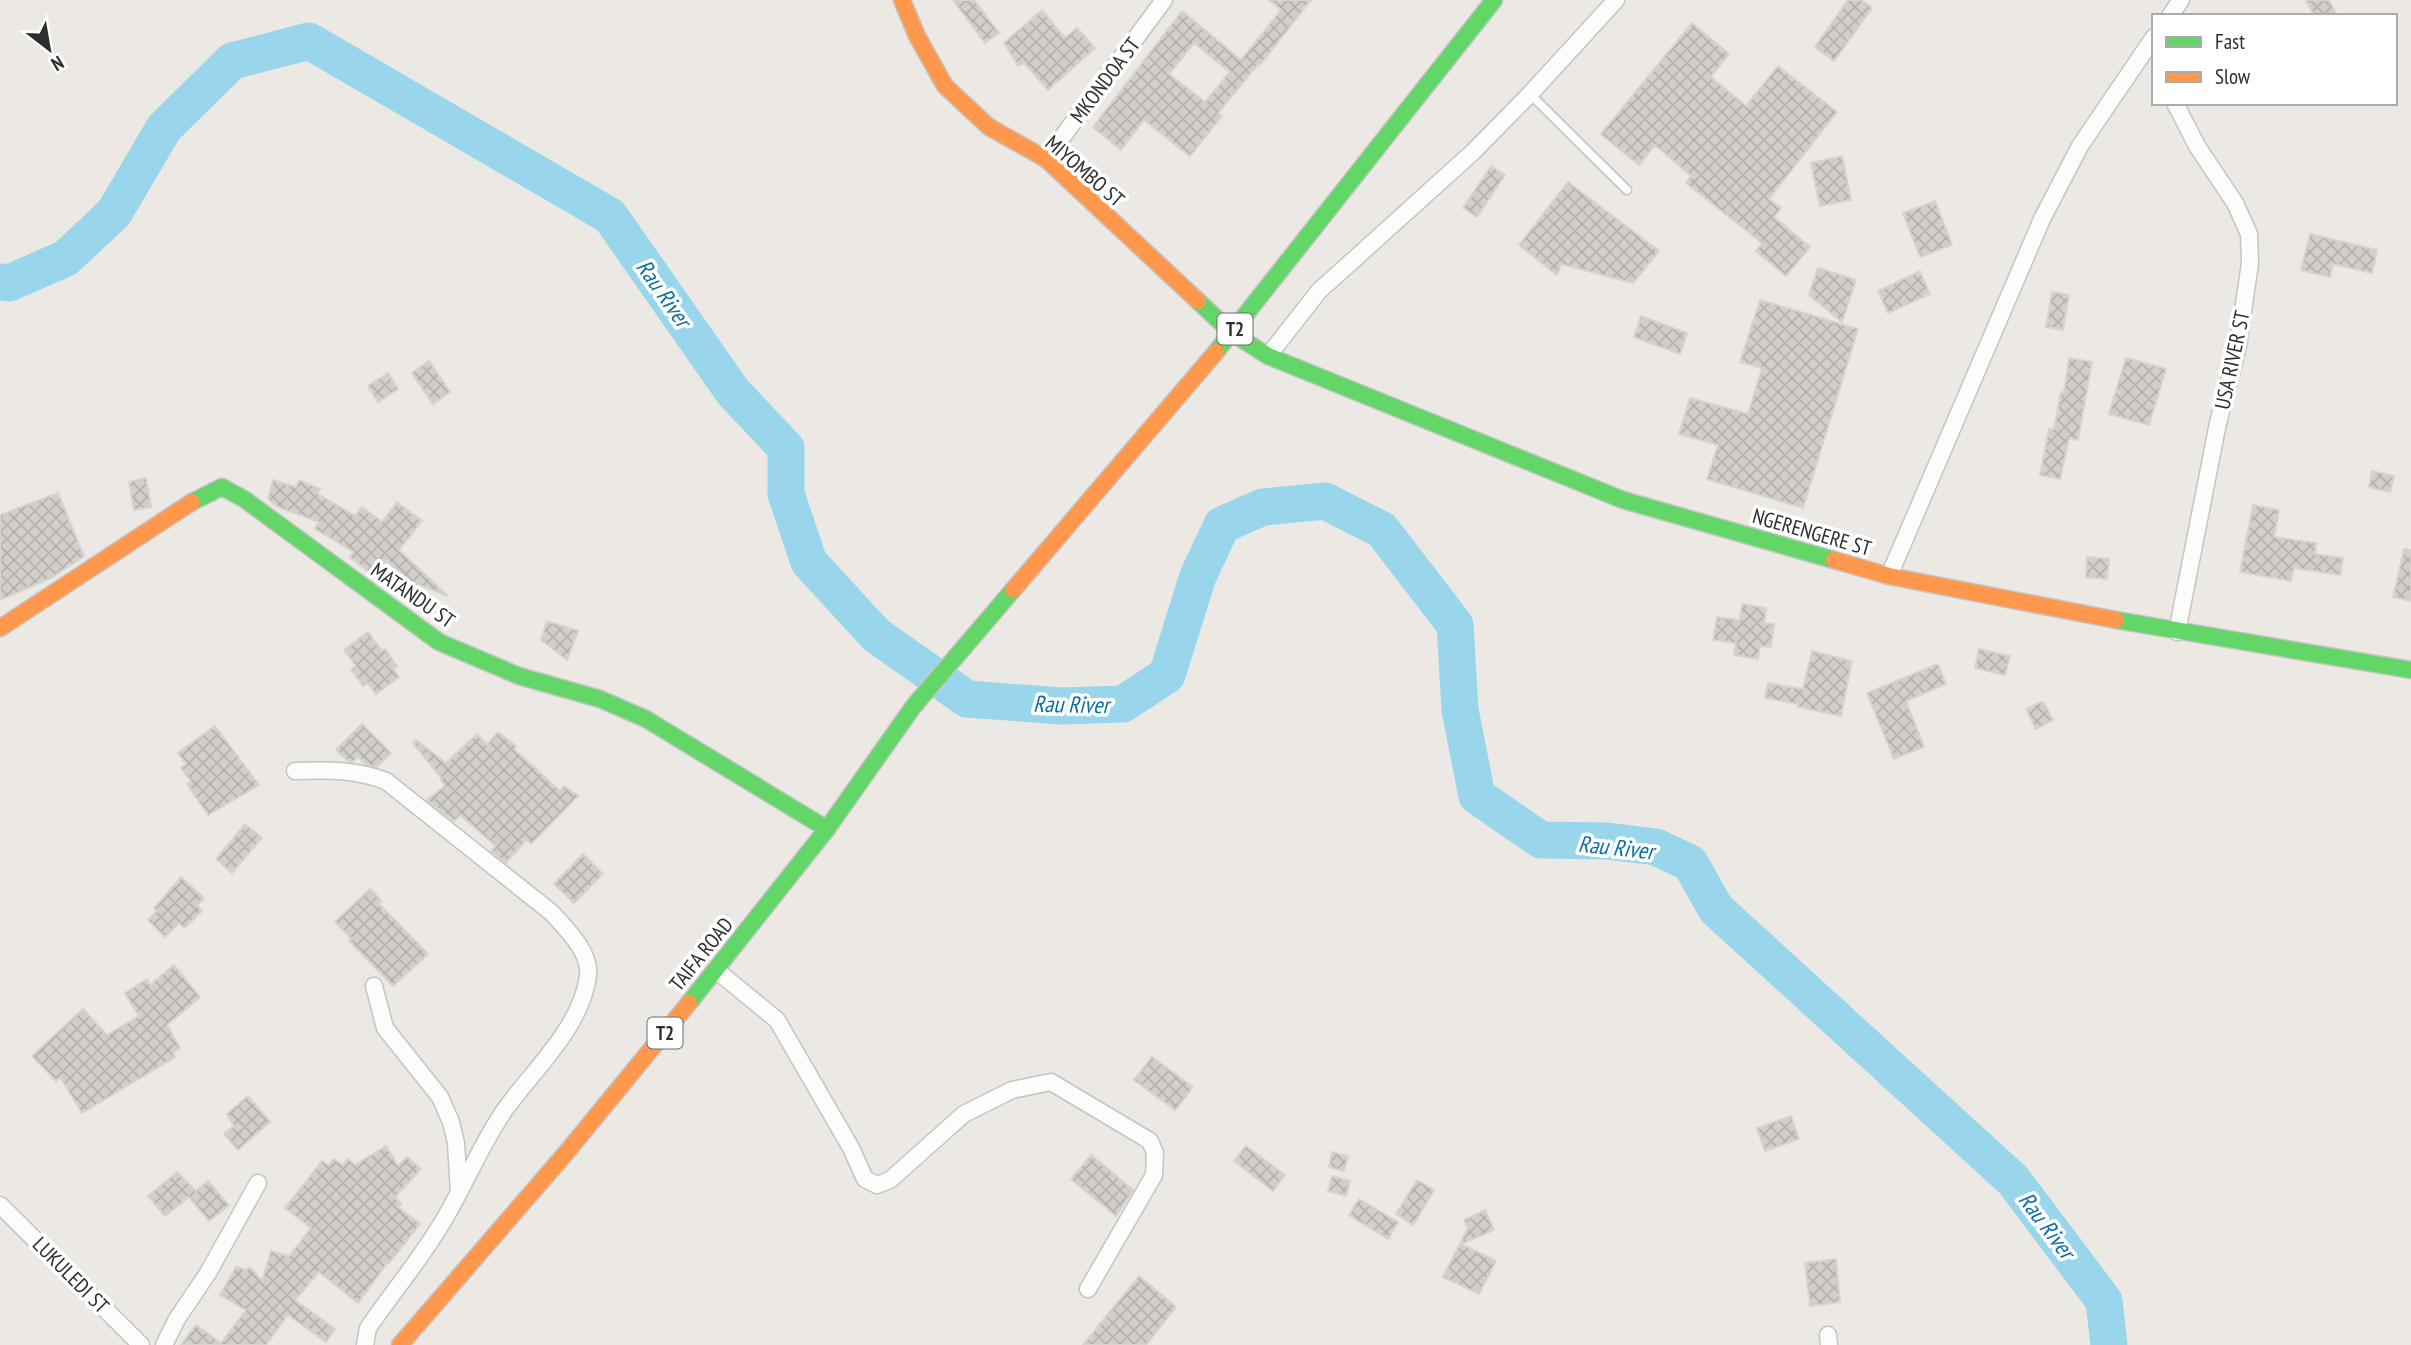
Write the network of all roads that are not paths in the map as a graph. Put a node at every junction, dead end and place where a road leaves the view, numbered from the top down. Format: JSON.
{"nodes":[{"id":1,"x":902,"y":0,"type":"edge"},
{"id":2,"x":1164,"y":0,"type":"edge"},
{"id":3,"x":1494,"y":0,"type":"edge"},
{"id":4,"x":1616,"y":0,"type":"edge"},
{"id":5,"x":2182,"y":0,"type":"edge"},
{"id":6,"x":2171,"y":14,"type":"edge"},
{"id":7,"x":2152,"y":39,"type":"edge"},
{"id":8,"x":1530,"y":94,"type":"junction"},
{"id":9,"x":2176,"y":105,"type":"edge"},
{"id":10,"x":1045,"y":159,"type":"junction"},
{"id":11,"x":1627,"y":190,"type":"dead end"},
{"id":12,"x":1232,"y":333,"type":"junction"},
{"id":13,"x":1268,"y":356,"type":"junction"},
{"id":14,"x":1889,"y":576,"type":"junction"},
{"id":15,"x":0,"y":628,"type":"edge"},
{"id":16,"x":2177,"y":632,"type":"junction"},
{"id":17,"x":2411,"y":670,"type":"edge"},
{"id":18,"x":295,"y":771,"type":"dead end"},
{"id":19,"x":827,"y":829,"type":"junction"},
{"id":20,"x":716,"y":970,"type":"junction"},
{"id":21,"x":374,"y":986,"type":"dead end"},
{"id":22,"x":258,"y":1183,"type":"dead end"},
{"id":23,"x":459,"y":1192,"type":"junction"},
{"id":24,"x":0,"y":1205,"type":"edge"},
{"id":25,"x":1088,"y":1290,"type":"dead end"},
{"id":26,"x":141,"y":1345,"type":"edge"},
{"id":27,"x":164,"y":1345,"type":"edge"},
{"id":28,"x":365,"y":1345,"type":"edge"},
{"id":29,"x":400,"y":1345,"type":"edge"}],
"edges":[{"from":1,"to":10,"type":"main road","name":"MIYOMBO ST"},
{"from":2,"to":10,"type":"street","name":"MKONDOA ST"},
{"from":3,"to":12,"type":"main road","number":"T2"},
{"from":4,"to":8,"type":"street"},
{"from":5,"to":6,"type":"street"},
{"from":7,"to":14,"type":"street"},
{"from":8,"to":11,"type":"lane"},
{"from":8,"to":13,"type":"street"},
{"from":9,"to":16,"type":"street","name":"USA RIVER ST"},
{"from":10,"to":12,"type":"main road","name":"MIYOMBO ST"},
{"from":12,"to":13,"type":"main road","name":"NGERENGERE ST"},
{"from":12,"to":19,"type":"main road","name":"TAIFA ROAD","number":"T2"},
{"from":13,"to":14,"type":"main road","name":"NGERENGERE ST"},
{"from":14,"to":16,"type":"main road","name":"NGERENGERE ST"},
{"from":15,"to":19,"type":"main road","name":"MATANDU ST"},
{"from":16,"to":17,"type":"main road","name":"NGERENGERE ST"},
{"from":18,"to":23,"type":"street"},
{"from":19,"to":20,"type":"main road","name":"TAIFA ROAD","number":"T2"},
{"from":20,"to":25,"type":"street"},
{"from":20,"to":29,"type":"main road","name":"TAIFA ROAD","number":"T2"},
{"from":21,"to":23,"type":"street"},
{"from":22,"to":27,"type":"street"},
{"from":23,"to":28,"type":"street"},
{"from":24,"to":26,"type":"street","name":"LUKULEDI ST"}]}
